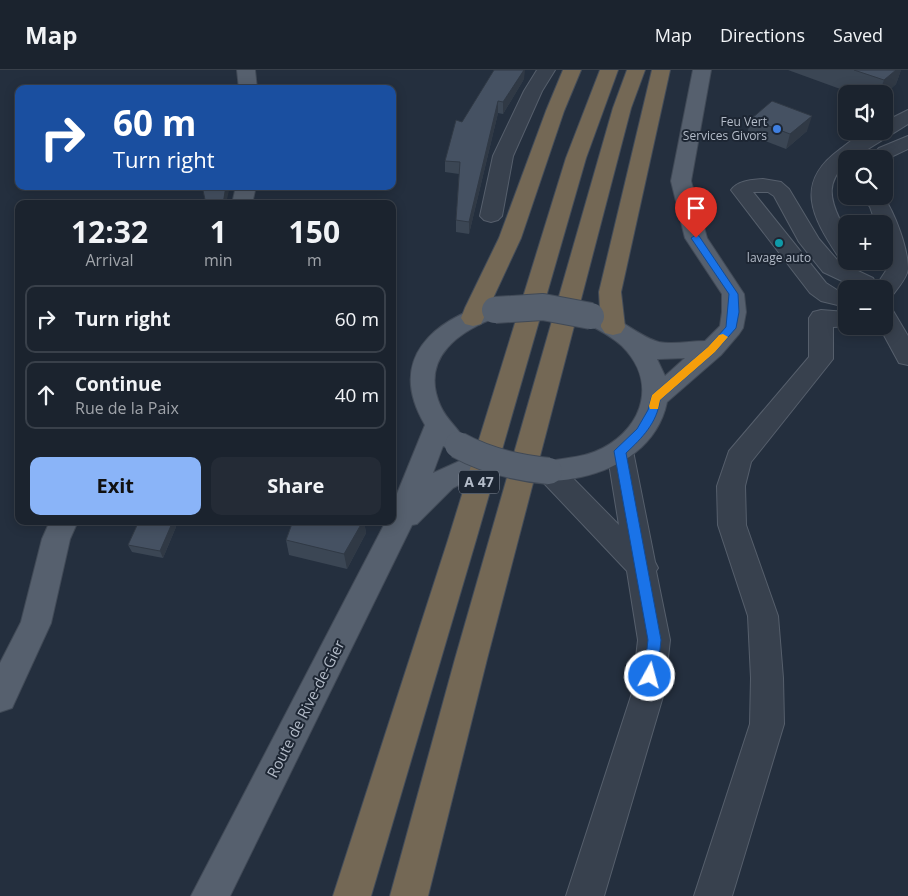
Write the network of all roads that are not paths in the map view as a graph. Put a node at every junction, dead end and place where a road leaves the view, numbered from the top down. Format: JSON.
{"nodes":[{"id":1,"x":246,"y":70,"type":"edge"},
{"id":2,"x":546,"y":70,"type":"edge"},
{"id":3,"x":572,"y":70,"type":"edge"},
{"id":4,"x":609,"y":70,"type":"edge"},
{"id":5,"x":636,"y":70,"type":"edge"},
{"id":6,"x":661,"y":70,"type":"edge"},
{"id":7,"x":702,"y":70,"type":"edge"},
{"id":8,"x":248,"y":85,"type":"edge"},
{"id":9,"x":908,"y":116,"type":"edge"},
{"id":10,"x":893,"y":125,"type":"edge"},
{"id":11,"x":868,"y":140,"type":"edge"},
{"id":12,"x":908,"y":142,"type":"edge"},
{"id":13,"x":891,"y":150,"type":"edge"},
{"id":14,"x":879,"y":205,"type":"edge"},
{"id":15,"x":491,"y":216,"type":"dead end"},
{"id":16,"x":838,"y":237,"type":"edge"},
{"id":17,"x":905,"y":260,"type":"edge"},
{"id":18,"x":856,"y":280,"type":"edge"},
{"id":19,"x":881,"y":280,"type":"edge"},
{"id":20,"x":838,"y":298,"type":"edge"},
{"id":21,"x":484,"y":314,"type":"junction"},
{"id":22,"x":838,"y":319,"type":"edge"},
{"id":23,"x":893,"y":333,"type":"edge"},
{"id":24,"x":621,"y":334,"type":"junction"},
{"id":25,"x":712,"y":349,"type":"junction"},
{"id":26,"x":908,"y":357,"type":"edge"},
{"id":27,"x":655,"y":398,"type":"junction"},
{"id":28,"x":438,"y":426,"type":"junction"},
{"id":29,"x":620,"y":451,"type":"junction"},
{"id":30,"x":484,"y":460,"type":"junction"},
{"id":31,"x":549,"y":472,"type":"junction"},
{"id":32,"x":400,"y":522,"type":"junction"},
{"id":33,"x":62,"y":525,"type":"edge"},
{"id":34,"x":643,"y":568,"type":"junction"},
{"id":35,"x":0,"y":698,"type":"edge"},
{"id":36,"x":210,"y":896,"type":"edge"},
{"id":37,"x":352,"y":896,"type":"edge"},
{"id":38,"x":409,"y":896,"type":"edge"},
{"id":39,"x":585,"y":896,"type":"edge"},
{"id":40,"x":713,"y":896,"type":"edge"}],
"edges":[{"from":1,"to":8,"type":"main road"},
{"from":2,"to":15,"type":"street"},
{"from":3,"to":21,"type":"highway"},
{"from":4,"to":37,"type":"highway","number":"A 47"},
{"from":5,"to":38,"type":"highway","number":"A 47"},
{"from":6,"to":24,"type":"highway"},
{"from":7,"to":25,"type":"main road"},
{"from":9,"to":10,"type":"street"},
{"from":11,"to":16,"type":"street"},
{"from":12,"to":13,"type":"street"},
{"from":14,"to":17,"type":"street"},
{"from":17,"to":19,"type":"street"},
{"from":18,"to":20,"type":"street"},
{"from":21,"to":24,"type":"main road","bridge":true},
{"from":21,"to":28,"type":"main road"},
{"from":22,"to":40,"type":"street"},
{"from":23,"to":26,"type":"street"},
{"from":24,"to":25,"type":"main road"},
{"from":24,"to":27,"type":"main road"},
{"from":25,"to":27,"type":"main road"},
{"from":27,"to":29,"type":"main road"},
{"from":28,"to":30,"type":"main road","bridge":true},
{"from":28,"to":32,"type":"main road","name":"Route de Rive-de-Gier"},
{"from":29,"to":31,"type":"main road"},
{"from":29,"to":34,"type":"street"},
{"from":30,"to":31,"type":"main road","bridge":true},
{"from":30,"to":32,"type":"main road","name":"Route de Rive-de-Gier"},
{"from":31,"to":34,"type":"street"},
{"from":32,"to":36,"type":"main road","name":"Route de Rive-de-Gier"},
{"from":33,"to":35,"type":"main road"},
{"from":34,"to":39,"type":"street"}]}
